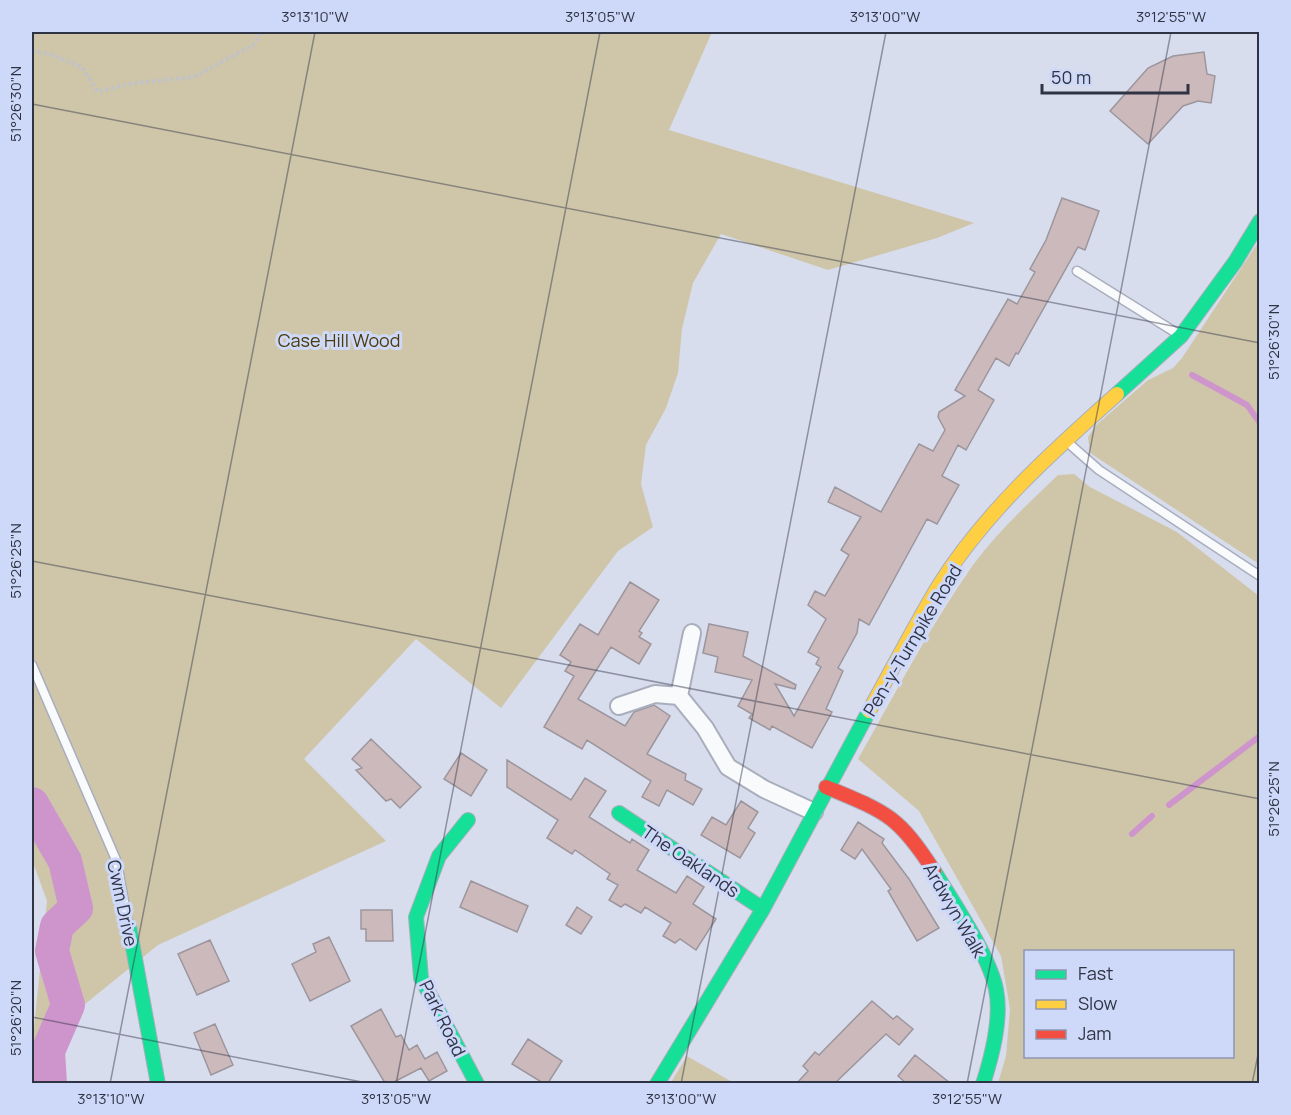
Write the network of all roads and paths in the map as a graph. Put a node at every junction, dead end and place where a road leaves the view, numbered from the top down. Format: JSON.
{"nodes":[{"id":1,"x":262,"y":32,"type":"edge"},
{"id":2,"x":32,"y":51,"type":"edge"},
{"id":3,"x":1260,"y":221,"type":"edge"},
{"id":4,"x":1077,"y":271,"type":"dead end"},
{"id":5,"x":1181,"y":336,"type":"junction"},
{"id":6,"x":1065,"y":440,"type":"junction"},
{"id":7,"x":1260,"y":576,"type":"edge"},
{"id":8,"x":692,"y":633,"type":"dead end"},
{"id":9,"x":32,"y":665,"type":"edge"},
{"id":10,"x":679,"y":696,"type":"junction"},
{"id":11,"x":619,"y":706,"type":"dead end"},
{"id":12,"x":826,"y":787,"type":"junction"},
{"id":13,"x":814,"y":812,"type":"junction"},
{"id":14,"x":619,"y":813,"type":"dead end"},
{"id":15,"x":468,"y":820,"type":"dead end"},
{"id":16,"x":763,"y":909,"type":"junction"},
{"id":17,"x":129,"y":926,"type":"joint"},
{"id":18,"x":158,"y":1083,"type":"edge"},
{"id":19,"x":477,"y":1083,"type":"edge"},
{"id":20,"x":657,"y":1083,"type":"edge"},
{"id":21,"x":983,"y":1083,"type":"edge"}],
"edges":[{"from":1,"to":2,"type":"path"},
{"from":3,"to":5,"type":"street","name":"Pen-y-Turnpike Road"},
{"from":4,"to":5,"type":"lane"},
{"from":5,"to":6,"type":"street","name":"Pen-y-Turnpike Road"},
{"from":6,"to":7,"type":"lane"},
{"from":6,"to":12,"type":"street","name":"Pen-y-Turnpike Road"},
{"from":8,"to":10,"type":"street"},
{"from":9,"to":17,"type":"lane","name":"Cwm Drive"},
{"from":10,"to":11,"type":"street"},
{"from":10,"to":13,"type":"street"},
{"from":12,"to":13,"type":"street","name":"Pen-y-Turnpike Road"},
{"from":12,"to":21,"type":"street","name":"Ardwyn Walk"},
{"from":13,"to":16,"type":"street","name":"Pen-y-Turnpike Road"},
{"from":14,"to":16,"type":"street","name":"The Oaklands"},
{"from":15,"to":19,"type":"street","name":"Park Road"},
{"from":16,"to":20,"type":"street","name":"Pen-y-Turnpike Road"},
{"from":17,"to":18,"type":"street","name":"Cwm Drive"}]}
